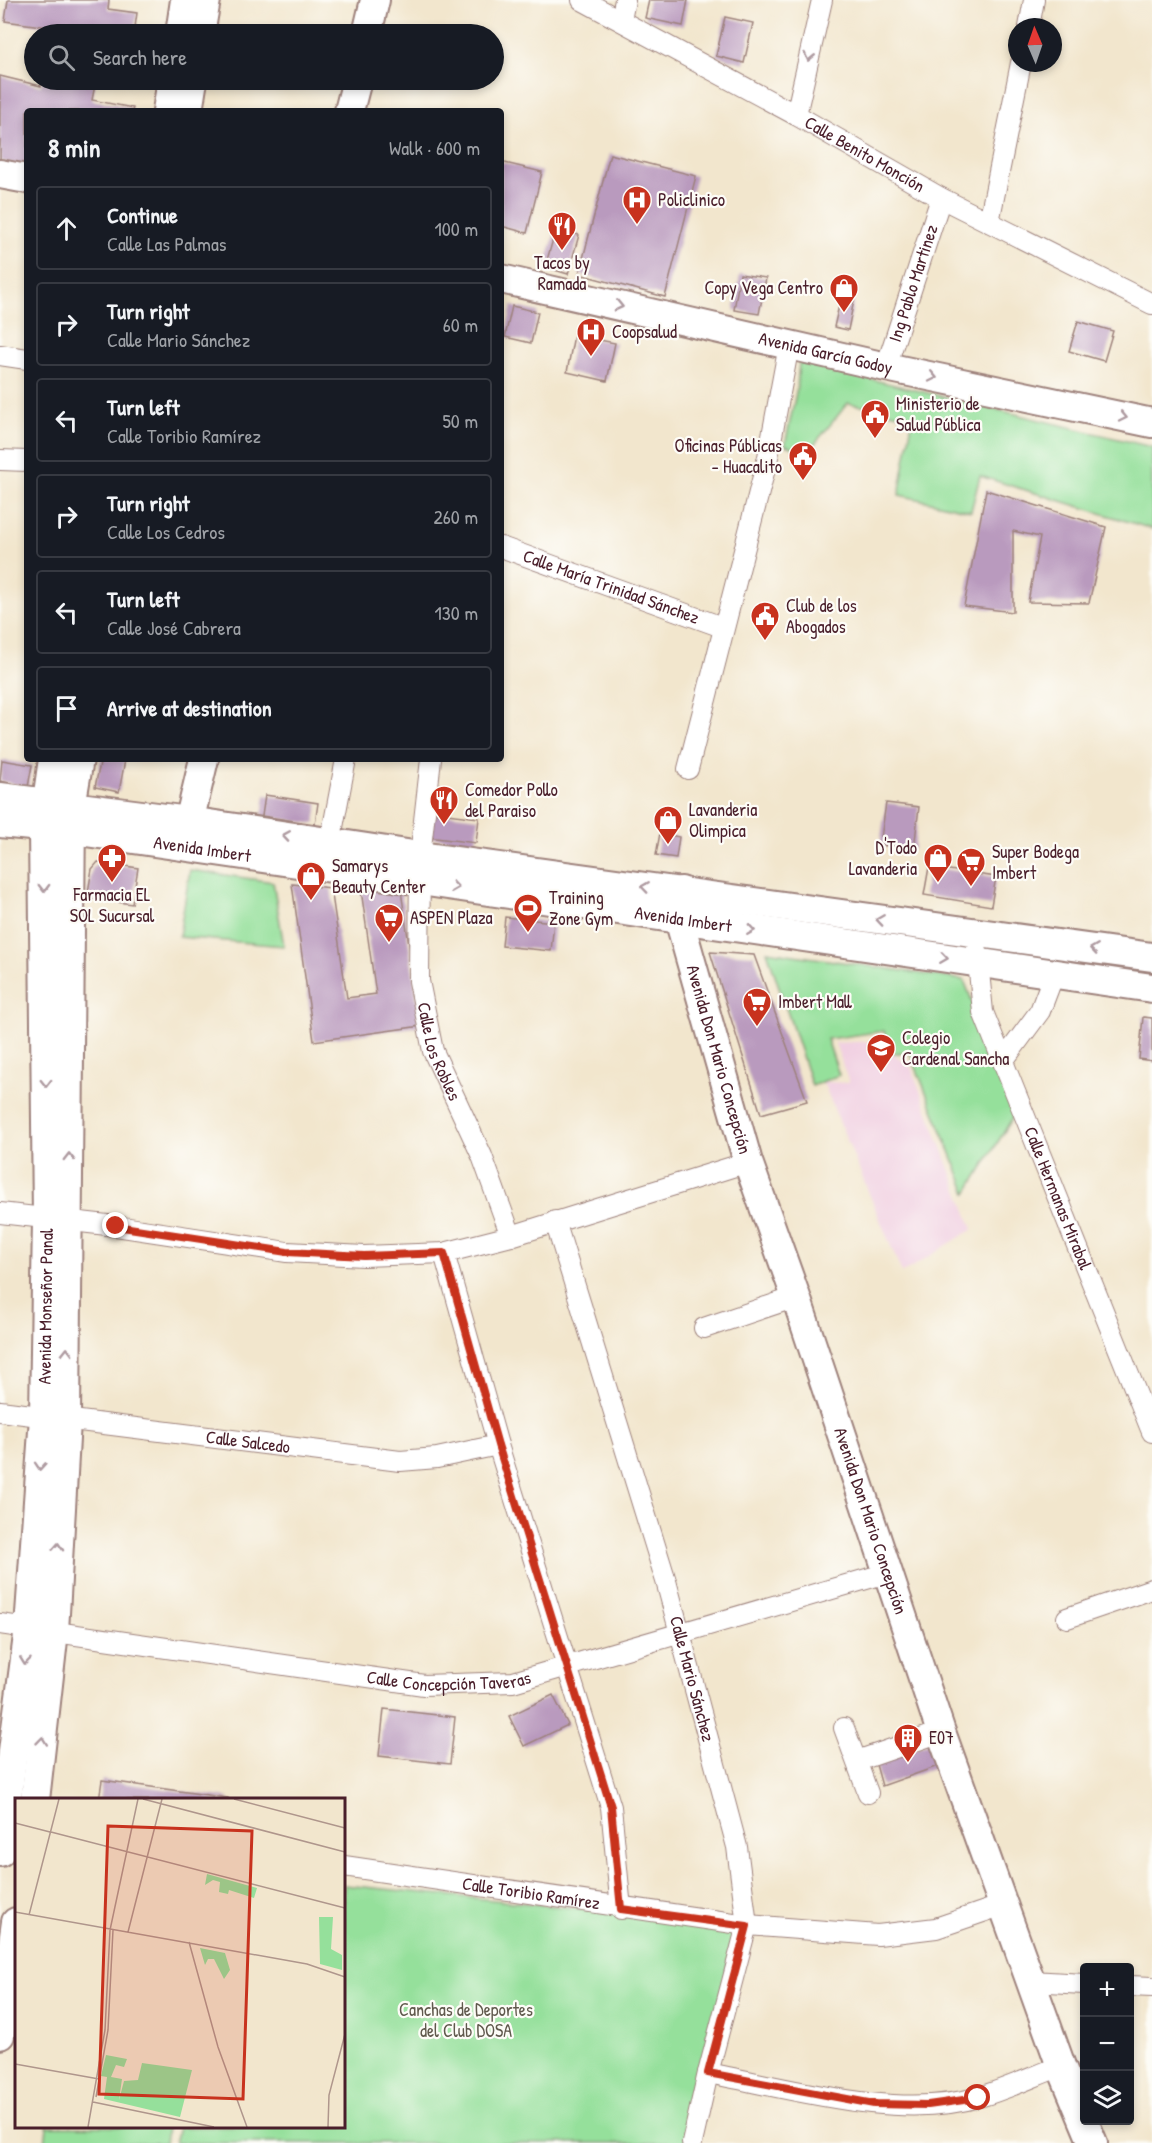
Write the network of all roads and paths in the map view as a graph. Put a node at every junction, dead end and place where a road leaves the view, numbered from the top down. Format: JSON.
{"nodes":[{"id":1,"x":185,"y":0,"type":"edge"},
{"id":2,"x":206,"y":0,"type":"edge"},
{"id":3,"x":375,"y":0,"type":"edge"},
{"id":4,"x":582,"y":0,"type":"edge"},
{"id":5,"x":625,"y":0,"type":"edge"},
{"id":6,"x":822,"y":0,"type":"edge"},
{"id":7,"x":1034,"y":0,"type":"edge"},
{"id":8,"x":1031,"y":18,"type":"edge"},
{"id":9,"x":621,"y":20,"type":"junction"},
{"id":10,"x":181,"y":24,"type":"edge"},
{"id":11,"x":202,"y":24,"type":"edge"},
{"id":12,"x":369,"y":24,"type":"edge"},
{"id":13,"x":1020,"y":72,"type":"edge"},
{"id":14,"x":170,"y":90,"type":"edge"},
{"id":15,"x":191,"y":90,"type":"edge"},
{"id":16,"x":355,"y":90,"type":"edge"},
{"id":17,"x":167,"y":108,"type":"edge"},
{"id":18,"x":188,"y":108,"type":"edge"},
{"id":19,"x":351,"y":108,"type":"edge"},
{"id":20,"x":796,"y":115,"type":"junction"},
{"id":21,"x":0,"y":174,"type":"edge"},
{"id":22,"x":24,"y":178,"type":"edge"},
{"id":23,"x":941,"y":198,"type":"junction"},
{"id":24,"x":989,"y":222,"type":"junction"},
{"id":25,"x":504,"y":280,"type":"edge"},
{"id":26,"x":1152,"y":304,"type":"edge"},
{"id":27,"x":789,"y":345,"type":"junction"},
{"id":28,"x":0,"y":355,"type":"edge"},
{"id":29,"x":24,"y":359,"type":"edge"},
{"id":30,"x":886,"y":367,"type":"junction"},
{"id":31,"x":1152,"y":423,"type":"edge"},
{"id":32,"x":0,"y":460,"type":"edge"},
{"id":33,"x":24,"y":461,"type":"edge"},
{"id":34,"x":504,"y":548,"type":"edge"},
{"id":35,"x":722,"y":627,"type":"junction"},
{"id":36,"x":53,"y":762,"type":"edge"},
{"id":37,"x":79,"y":762,"type":"edge"},
{"id":38,"x":203,"y":762,"type":"edge"},
{"id":39,"x":345,"y":762,"type":"edge"},
{"id":40,"x":431,"y":762,"type":"edge"},
{"id":41,"x":688,"y":769,"type":"dead end"},
{"id":42,"x":0,"y":797,"type":"edge"},
{"id":43,"x":58,"y":817,"type":"junction"},
{"id":44,"x":0,"y":823,"type":"edge"},
{"id":45,"x":186,"y":834,"type":"junction"},
{"id":46,"x":330,"y":843,"type":"junction"},
{"id":47,"x":419,"y":869,"type":"junction"},
{"id":48,"x":680,"y":905,"type":"junction"},
{"id":49,"x":978,"y":934,"type":"junction"},
{"id":50,"x":1152,"y":957,"type":"edge"},
{"id":51,"x":976,"y":962,"type":"junction"},
{"id":52,"x":1054,"y":974,"type":"junction"},
{"id":53,"x":1152,"y":988,"type":"edge"},
{"id":54,"x":1003,"y":1061,"type":"junction"},
{"id":55,"x":748,"y":1162,"type":"junction"},
{"id":56,"x":0,"y":1213,"type":"edge"},
{"id":57,"x":58,"y":1220,"type":"junction"},
{"id":58,"x":555,"y":1221,"type":"junction"},
{"id":59,"x":511,"y":1236,"type":"junction"},
{"id":60,"x":444,"y":1253,"type":"junction"},
{"id":61,"x":796,"y":1297,"type":"junction"},
{"id":62,"x":704,"y":1328,"type":"dead end"},
{"id":63,"x":0,"y":1411,"type":"edge"},
{"id":64,"x":55,"y":1419,"type":"junction"},
{"id":65,"x":1152,"y":1432,"type":"edge"},
{"id":66,"x":498,"y":1445,"type":"junction"},
{"id":67,"x":887,"y":1573,"type":"junction"},
{"id":68,"x":1152,"y":1589,"type":"edge"},
{"id":69,"x":1067,"y":1618,"type":"dead end"},
{"id":70,"x":0,"y":1624,"type":"edge"},
{"id":71,"x":41,"y":1630,"type":"junction"},
{"id":72,"x":680,"y":1633,"type":"junction"},
{"id":73,"x":568,"y":1665,"type":"junction"},
{"id":74,"x":844,"y":1728,"type":"dead end"},
{"id":75,"x":941,"y":1732,"type":"junction"},
{"id":76,"x":857,"y":1761,"type":"junction"},
{"id":77,"x":868,"y":1793,"type":"dead end"},
{"id":78,"x":35,"y":1798,"type":"edge"},
{"id":79,"x":7,"y":1814,"type":"edge"},
{"id":80,"x":0,"y":1852,"type":"edge"},
{"id":81,"x":345,"y":1866,"type":"edge"},
{"id":82,"x":1003,"y":1905,"type":"junction"},
{"id":83,"x":621,"y":1909,"type":"junction"},
{"id":84,"x":747,"y":1926,"type":"junction"},
{"id":85,"x":15,"y":1929,"type":"edge"},
{"id":86,"x":1031,"y":1981,"type":"junction"},
{"id":87,"x":1080,"y":1984,"type":"edge"},
{"id":88,"x":1134,"y":1986,"type":"edge"},
{"id":89,"x":1152,"y":1987,"type":"edge"},
{"id":90,"x":1,"y":2028,"type":"edge"},
{"id":91,"x":1061,"y":2066,"type":"junction"},
{"id":92,"x":708,"y":2073,"type":"junction"},
{"id":93,"x":692,"y":2143,"type":"edge"},
{"id":94,"x":1093,"y":2143,"type":"edge"}],
"edges":[{"from":1,"to":10,"type":"main road"},
{"from":2,"to":11,"type":"main road"},
{"from":3,"to":12,"type":"main road"},
{"from":4,"to":9,"type":"street","name":"Calle Benito Monción"},
{"from":5,"to":9,"type":"street"},
{"from":6,"to":20,"type":"street","one_way":true},
{"from":7,"to":8,"type":"street"},
{"from":9,"to":20,"type":"street","name":"Calle Benito Monción"},
{"from":13,"to":24,"type":"street"},
{"from":14,"to":17,"type":"main road"},
{"from":15,"to":18,"type":"main road"},
{"from":16,"to":19,"type":"main road"},
{"from":20,"to":23,"type":"street","name":"Calle Benito Monción"},
{"from":21,"to":22,"type":"main road"},
{"from":23,"to":24,"type":"street","name":"Calle Benito Monción"},
{"from":23,"to":30,"type":"street","name":"Ing Pablo Martinez"},
{"from":24,"to":26,"type":"street","name":"Calle Benito Monción"},
{"from":25,"to":27,"type":"main road","name":"Avenida García Godoy","one_way":true},
{"from":27,"to":30,"type":"main road","name":"Avenida García Godoy"},
{"from":27,"to":35,"type":"street"},
{"from":28,"to":29,"type":"street"},
{"from":30,"to":31,"type":"main road","name":"Avenida García Godoy","one_way":true},
{"from":32,"to":33,"type":"street"},
{"from":34,"to":35,"type":"street","name":"Calle María Trinidad Sánchez"},
{"from":35,"to":41,"type":"street"},
{"from":36,"to":43,"type":"main road","name":"Avenida Monseñor Panal"},
{"from":37,"to":43,"type":"main road","name":"Avenida Monseñor Panal"},
{"from":38,"to":45,"type":"main road"},
{"from":39,"to":46,"type":"street"},
{"from":40,"to":47,"type":"street","name":"Calle Los Robles"},
{"from":42,"to":43,"type":"main road","name":"Avenida Imbert"},
{"from":43,"to":44,"type":"main road","name":"Avenida Imbert"},
{"from":43,"to":45,"type":"main road","name":"Avenida Imbert"},
{"from":43,"to":57,"type":"main road","name":"Avenida Monseñor Panal"},
{"from":46,"to":45,"type":"main road","name":"Avenida Imbert","one_way":true},
{"from":45,"to":47,"type":"main road","name":"Avenida Imbert"},
{"from":46,"to":47,"type":"main road","name":"Avenida Imbert"},
{"from":47,"to":48,"type":"main road","name":"Avenida Imbert"},
{"from":47,"to":59,"type":"street","name":"Calle Los Robles"},
{"from":49,"to":48,"type":"main road","name":"Avenida Imbert","one_way":true},
{"from":48,"to":51,"type":"main road","name":"Avenida Imbert","one_way":true},
{"from":48,"to":55,"type":"main road","name":"Avenida Don Mario Concepción"},
{"from":50,"to":49,"type":"main road","name":"Avenida Imbert","one_way":true},
{"from":49,"to":51,"type":"street","name":"Calle Hermanas Mirabal"},
{"from":51,"to":52,"type":"main road","name":"Avenida Imbert"},
{"from":51,"to":54,"type":"street","name":"Calle Hermanas Mirabal"},
{"from":52,"to":53,"type":"main road","name":"Avenida Imbert"},
{"from":52,"to":54,"type":"street"},
{"from":54,"to":65,"type":"street","name":"Calle Hermanas Mirabal"},
{"from":55,"to":58,"type":"street"},
{"from":55,"to":61,"type":"main road","name":"Avenida Don Mario Concepción"},
{"from":56,"to":57,"type":"street"},
{"from":57,"to":60,"type":"street"},
{"from":57,"to":64,"type":"main road","name":"Avenida Monseñor Panal"},
{"from":58,"to":59,"type":"street"},
{"from":58,"to":72,"type":"street","name":"Calle Mario Sánchez"},
{"from":59,"to":60,"type":"street"},
{"from":60,"to":66,"type":"street"},
{"from":61,"to":62,"type":"street"},
{"from":61,"to":67,"type":"main road","name":"Avenida Don Mario Concepción"},
{"from":63,"to":64,"type":"street","name":"Calle Salcedo"},
{"from":64,"to":66,"type":"street","name":"Calle Salcedo"},
{"from":64,"to":71,"type":"main road","name":"Avenida Monseñor Panal"},
{"from":66,"to":73,"type":"street"},
{"from":67,"to":72,"type":"street","name":"Calle Concepción Taveras"},
{"from":67,"to":75,"type":"main road","name":"Avenida Don Mario Concepción"},
{"from":68,"to":69,"type":"street"},
{"from":70,"to":71,"type":"street","name":"Calle Concepción Taveras"},
{"from":71,"to":73,"type":"street","name":"Calle Concepción Taveras"},
{"from":78,"to":71,"type":"main road","name":"Avenida Monseñor Panal","one_way":true},
{"from":71,"to":79,"type":"main road","name":"Avenida Monseñor Panal","one_way":true},
{"from":72,"to":73,"type":"street","name":"Calle Concepción Taveras"},
{"from":72,"to":84,"type":"street","name":"Calle Mario Sánchez"},
{"from":73,"to":83,"type":"street"},
{"from":74,"to":76,"type":"street"},
{"from":75,"to":76,"type":"street"},
{"from":75,"to":82,"type":"main road","name":"Avenida Don Mario Concepción"},
{"from":76,"to":77,"type":"street"},
{"from":79,"to":80,"type":"main road","name":"Avenida Monseñor Panal"},
{"from":81,"to":83,"type":"street","name":"Calle Toribio Ramírez"},
{"from":82,"to":84,"type":"street","name":"Calle Toribio Ramírez"},
{"from":82,"to":86,"type":"main road","name":"Avenida Don Mario Concepción"},
{"from":83,"to":84,"type":"street","name":"Calle Toribio Ramírez"},
{"from":84,"to":92,"type":"street","name":"Calle Mario Sánchez"},
{"from":85,"to":90,"type":"main road"},
{"from":86,"to":87,"type":"street"},
{"from":86,"to":91,"type":"main road","name":"Avenida Don Mario Concepción"},
{"from":88,"to":89,"type":"street"},
{"from":91,"to":92,"type":"street"},
{"from":91,"to":94,"type":"main road","name":"Avenida Don Mario Concepción"},
{"from":92,"to":93,"type":"street","name":"Calle Mario Sánchez"}]}
